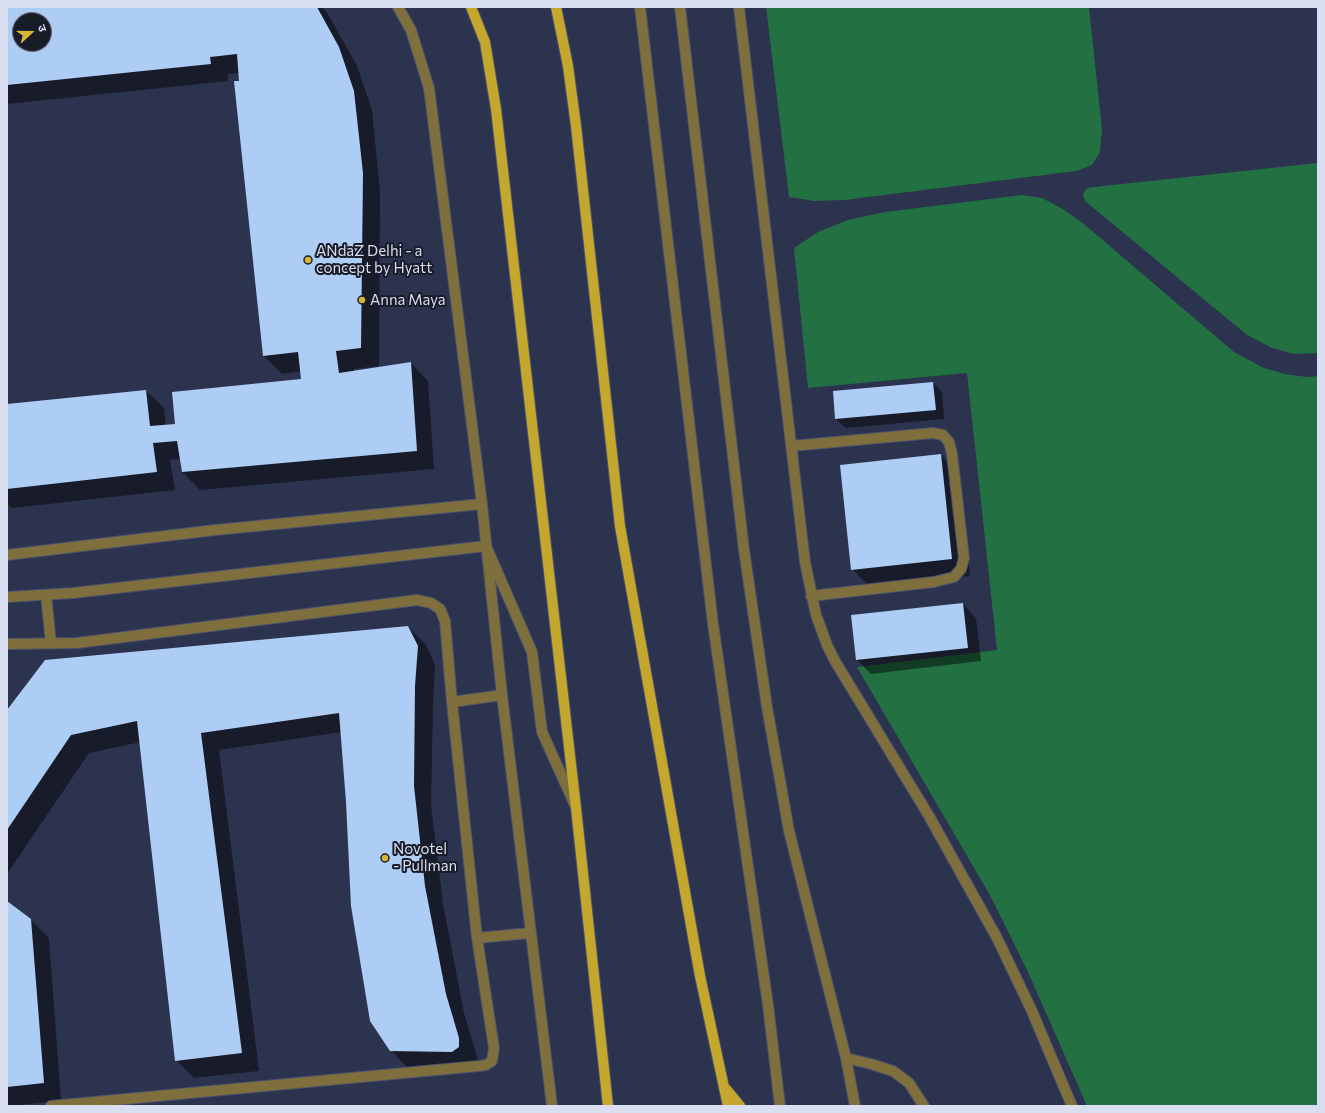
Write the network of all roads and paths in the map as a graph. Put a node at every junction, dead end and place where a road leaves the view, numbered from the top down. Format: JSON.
{"nodes":[{"id":1,"x":398,"y":7,"type":"edge"},
{"id":2,"x":471,"y":7,"type":"edge"},
{"id":3,"x":477,"y":7,"type":"edge"},
{"id":4,"x":556,"y":7,"type":"edge"},
{"id":5,"x":640,"y":7,"type":"edge"},
{"id":6,"x":680,"y":7,"type":"edge"},
{"id":7,"x":739,"y":7,"type":"edge"},
{"id":8,"x":485,"y":42,"type":"junction"},
{"id":9,"x":791,"y":446,"type":"junction"},
{"id":10,"x":482,"y":504,"type":"junction"},
{"id":11,"x":486,"y":546,"type":"junction"},
{"id":12,"x":7,"y":555,"type":"edge"},
{"id":13,"x":46,"y":595,"type":"junction"},
{"id":14,"x":811,"y":596,"type":"junction"},
{"id":15,"x":7,"y":597,"type":"edge"},
{"id":16,"x":51,"y":643,"type":"junction"},
{"id":17,"x":7,"y":644,"type":"edge"},
{"id":18,"x":502,"y":695,"type":"junction"},
{"id":19,"x":452,"y":702,"type":"junction"},
{"id":20,"x":576,"y":808,"type":"junction"},
{"id":21,"x":530,"y":933,"type":"junction"},
{"id":22,"x":477,"y":938,"type":"junction"},
{"id":23,"x":846,"y":1058,"type":"junction"},
{"id":24,"x":724,"y":1087,"type":"junction"},
{"id":25,"x":93,"y":1104,"type":"edge"},
{"id":26,"x":51,"y":1106,"type":"edge"},
{"id":27,"x":552,"y":1106,"type":"edge"},
{"id":28,"x":608,"y":1106,"type":"edge"},
{"id":29,"x":728,"y":1106,"type":"edge"},
{"id":30,"x":740,"y":1106,"type":"edge"},
{"id":31,"x":780,"y":1106,"type":"edge"},
{"id":32,"x":855,"y":1106,"type":"edge"},
{"id":33,"x":924,"y":1106,"type":"edge"},
{"id":34,"x":1072,"y":1106,"type":"edge"}],
"edges":[{"from":1,"to":10,"type":"street"},
{"from":2,"to":8,"type":"main road"},
{"from":3,"to":8,"type":"main road"},
{"from":4,"to":24,"type":"main road"},
{"from":5,"to":31,"type":"street"},
{"from":6,"to":23,"type":"street"},
{"from":7,"to":9,"type":"street"},
{"from":8,"to":20,"type":"main road"},
{"from":9,"to":14,"type":"street"},
{"from":9,"to":14,"type":"street"},
{"from":10,"to":11,"type":"street"},
{"from":10,"to":12,"type":"street"},
{"from":11,"to":13,"type":"street"},
{"from":11,"to":18,"type":"street"},
{"from":11,"to":20,"type":"street"},
{"from":13,"to":15,"type":"street"},
{"from":13,"to":16,"type":"street"},
{"from":14,"to":34,"type":"street"},
{"from":16,"to":17,"type":"street"},
{"from":16,"to":19,"type":"street"},
{"from":18,"to":19,"type":"street"},
{"from":18,"to":21,"type":"street"},
{"from":19,"to":22,"type":"street"},
{"from":20,"to":28,"type":"main road"},
{"from":21,"to":22,"type":"street"},
{"from":21,"to":27,"type":"street"},
{"from":22,"to":25,"type":"street"},
{"from":23,"to":32,"type":"street"},
{"from":23,"to":33,"type":"street"},
{"from":24,"to":29,"type":"main road"},
{"from":24,"to":30,"type":"main road"},
{"from":25,"to":26,"type":"street"}]}
